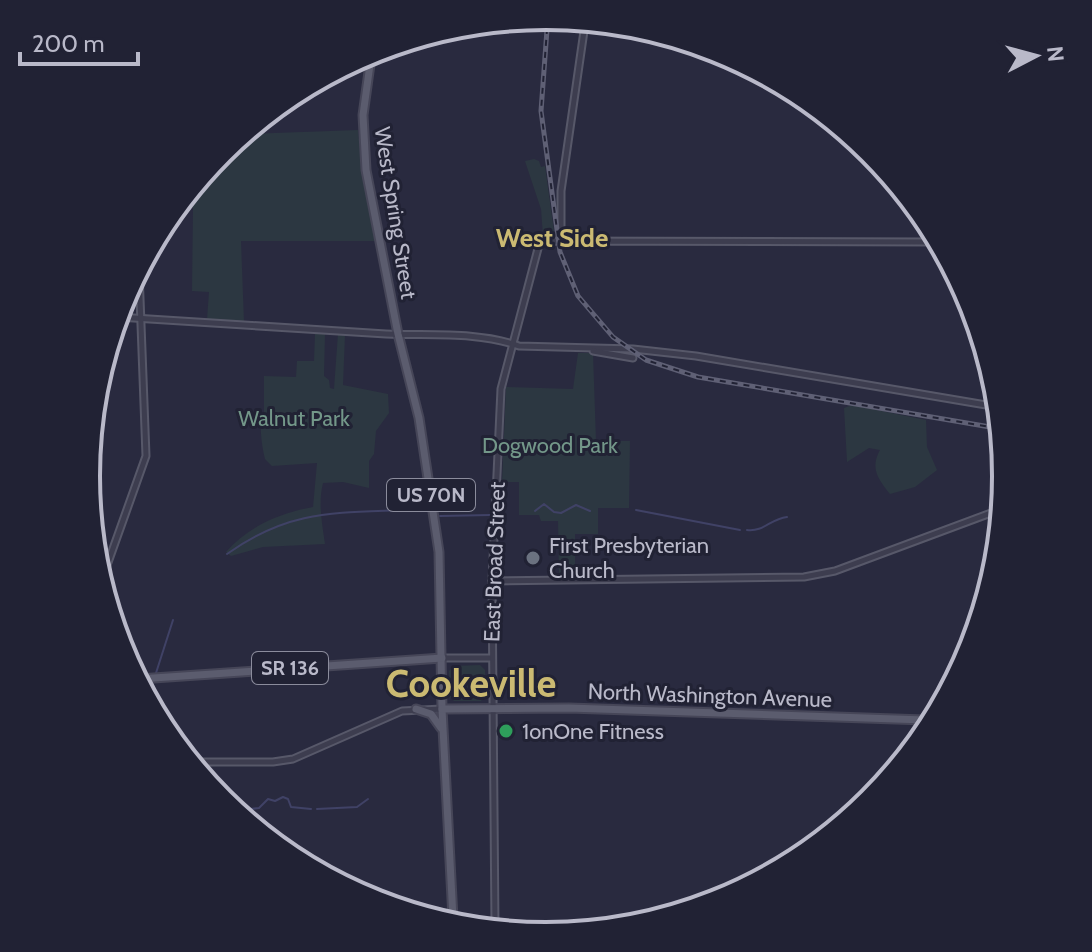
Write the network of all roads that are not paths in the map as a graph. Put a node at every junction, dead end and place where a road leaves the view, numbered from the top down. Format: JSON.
{"nodes":[{"id":1,"x":584,"y":32,"type":"edge"},
{"id":2,"x":370,"y":67,"type":"edge"},
{"id":3,"x":560,"y":227,"type":"junction"},
{"id":4,"x":548,"y":240,"type":"junction"},
{"id":5,"x":561,"y":240,"type":"junction"},
{"id":6,"x":925,"y":242,"type":"edge"},
{"id":7,"x":140,"y":292,"type":"edge"},
{"id":8,"x":130,"y":318,"type":"edge"},
{"id":9,"x":141,"y":318,"type":"junction"},
{"id":10,"x":398,"y":334,"type":"junction"},
{"id":11,"x":512,"y":343,"type":"junction"},
{"id":12,"x":576,"y":348,"type":"junction"},
{"id":13,"x":633,"y":358,"type":"dead end"},
{"id":14,"x":986,"y":405,"type":"edge"},
{"id":15,"x":990,"y":513,"type":"edge"},
{"id":16,"x":109,"y":561,"type":"edge"},
{"id":17,"x":492,"y":581,"type":"junction"},
{"id":18,"x":442,"y":658,"type":"junction"},
{"id":19,"x":492,"y":658,"type":"junction"},
{"id":20,"x":149,"y":678,"type":"edge"},
{"id":21,"x":416,"y":709,"type":"junction"},
{"id":22,"x":442,"y":709,"type":"junction"},
{"id":23,"x":493,"y":709,"type":"junction"},
{"id":24,"x":920,"y":720,"type":"edge"},
{"id":25,"x":443,"y":731,"type":"junction"},
{"id":26,"x":204,"y":762,"type":"edge"},
{"id":27,"x":453,"y":912,"type":"edge"},
{"id":28,"x":495,"y":919,"type":"edge"}],
"edges":[{"from":1,"to":3,"type":"street"},
{"from":2,"to":10,"type":"main road","name":"West Spring Street","number":"US 70N"},
{"from":3,"to":4,"type":"street"},
{"from":3,"to":5,"type":"street"},
{"from":4,"to":5,"type":"street"},
{"from":4,"to":11,"type":"street","name":"East Broad Street"},
{"from":5,"to":6,"type":"street"},
{"from":7,"to":9,"type":"street"},
{"from":8,"to":9,"type":"street"},
{"from":9,"to":10,"type":"street"},
{"from":9,"to":16,"type":"street"},
{"from":10,"to":11,"type":"street"},
{"from":10,"to":18,"type":"main road","number":"US 70N"},
{"from":11,"to":12,"type":"street"},
{"from":11,"to":17,"type":"street","name":"East Broad Street"},
{"from":12,"to":13,"type":"street"},
{"from":12,"to":14,"type":"street"},
{"from":15,"to":17,"type":"street"},
{"from":17,"to":19,"type":"street","name":"East Broad Street"},
{"from":18,"to":19,"type":"street"},
{"from":18,"to":20,"type":"main road","number":"SR 136"},
{"from":18,"to":22,"type":"main road","number":"US 70N"},
{"from":19,"to":23,"type":"street","name":"East Broad Street"},
{"from":21,"to":22,"type":"street"},
{"from":21,"to":25,"type":"main road"},
{"from":21,"to":26,"type":"street"},
{"from":22,"to":23,"type":"main road","name":"North Washington Avenue"},
{"from":22,"to":25,"type":"main road","number":"US 70N"},
{"from":23,"to":24,"type":"main road","name":"North Washington Avenue"},
{"from":23,"to":28,"type":"street","name":"East Broad Street"},
{"from":25,"to":27,"type":"main road","number":"US 70N"}]}
